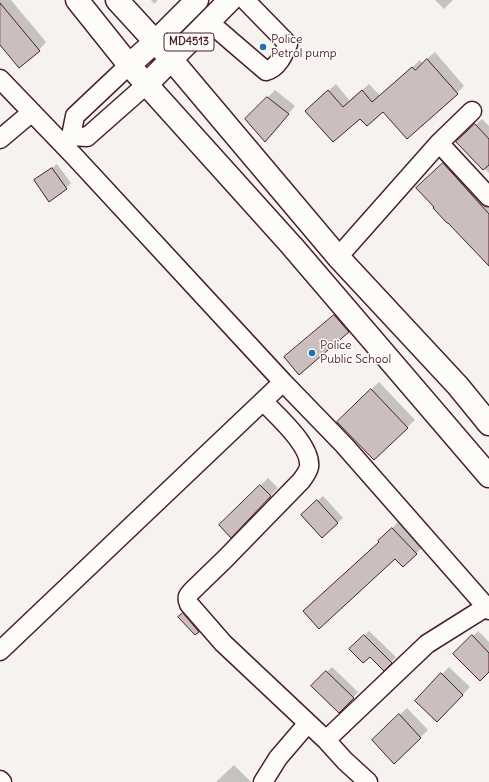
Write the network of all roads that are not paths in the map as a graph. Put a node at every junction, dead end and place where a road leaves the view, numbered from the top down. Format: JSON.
{"nodes":[{"id":1,"x":77,"y":0,"type":"edge"},
{"id":2,"x":117,"y":0,"type":"edge"},
{"id":3,"x":196,"y":0,"type":"edge"},
{"id":4,"x":230,"y":0,"type":"edge"},
{"id":5,"x":245,"y":0,"type":"edge"},
{"id":6,"x":209,"y":22,"type":"junction"},
{"id":7,"x":156,"y":41,"type":"junction"},
{"id":8,"x":171,"y":59,"type":"junction"},
{"id":9,"x":130,"y":64,"type":"junction"},
{"id":10,"x":0,"y":79,"type":"edge"},
{"id":11,"x":147,"y":84,"type":"junction"},
{"id":12,"x":472,"y":110,"type":"dead end"},
{"id":13,"x":32,"y":112,"type":"junction"},
{"id":14,"x":0,"y":139,"type":"edge"},
{"id":15,"x":67,"y":140,"type":"junction"},
{"id":16,"x":439,"y":143,"type":"junction"},
{"id":17,"x":489,"y":197,"type":"edge"},
{"id":18,"x":338,"y":257,"type":"junction"},
{"id":19,"x":283,"y":382,"type":"junction"},
{"id":20,"x":263,"y":401,"type":"junction"},
{"id":21,"x":489,"y":424,"type":"edge"},
{"id":22,"x":489,"y":476,"type":"edge"},
{"id":23,"x":488,"y":607,"type":"edge"},
{"id":24,"x":0,"y":651,"type":"edge"},
{"id":25,"x":308,"y":722,"type":"junction"},
{"id":26,"x":326,"y":740,"type":"junction"},
{"id":27,"x":264,"y":782,"type":"edge"},
{"id":28,"x":368,"y":782,"type":"edge"}],
"edges":[{"from":1,"to":9,"type":"main road"},
{"from":2,"to":7,"type":"main road","number":"MD4513"},
{"from":3,"to":7,"type":"main road","number":"MD4513"},
{"from":4,"to":6,"type":"main road","number":"MD4513"},
{"from":5,"to":6,"type":"street"},
{"from":6,"to":8,"type":"main road","number":"MD4513"},
{"from":7,"to":8,"type":"main road"},
{"from":7,"to":9,"type":"main road","number":"MD4513"},
{"from":8,"to":11,"type":"main road","number":"MD4513"},
{"from":8,"to":18,"type":"main road"},
{"from":9,"to":11,"type":"main road"},
{"from":9,"to":15,"type":"street"},
{"from":10,"to":13,"type":"street"},
{"from":11,"to":15,"type":"street"},
{"from":11,"to":22,"type":"main road"},
{"from":12,"to":16,"type":"street"},
{"from":13,"to":14,"type":"street"},
{"from":13,"to":15,"type":"street"},
{"from":15,"to":19,"type":"street"},
{"from":16,"to":17,"type":"street"},
{"from":16,"to":18,"type":"street"},
{"from":18,"to":21,"type":"main road"},
{"from":19,"to":20,"type":"street"},
{"from":19,"to":23,"type":"street"},
{"from":20,"to":24,"type":"street"},
{"from":20,"to":25,"type":"street"},
{"from":23,"to":26,"type":"street"},
{"from":25,"to":26,"type":"street"},
{"from":25,"to":27,"type":"street"},
{"from":26,"to":28,"type":"street"}]}
